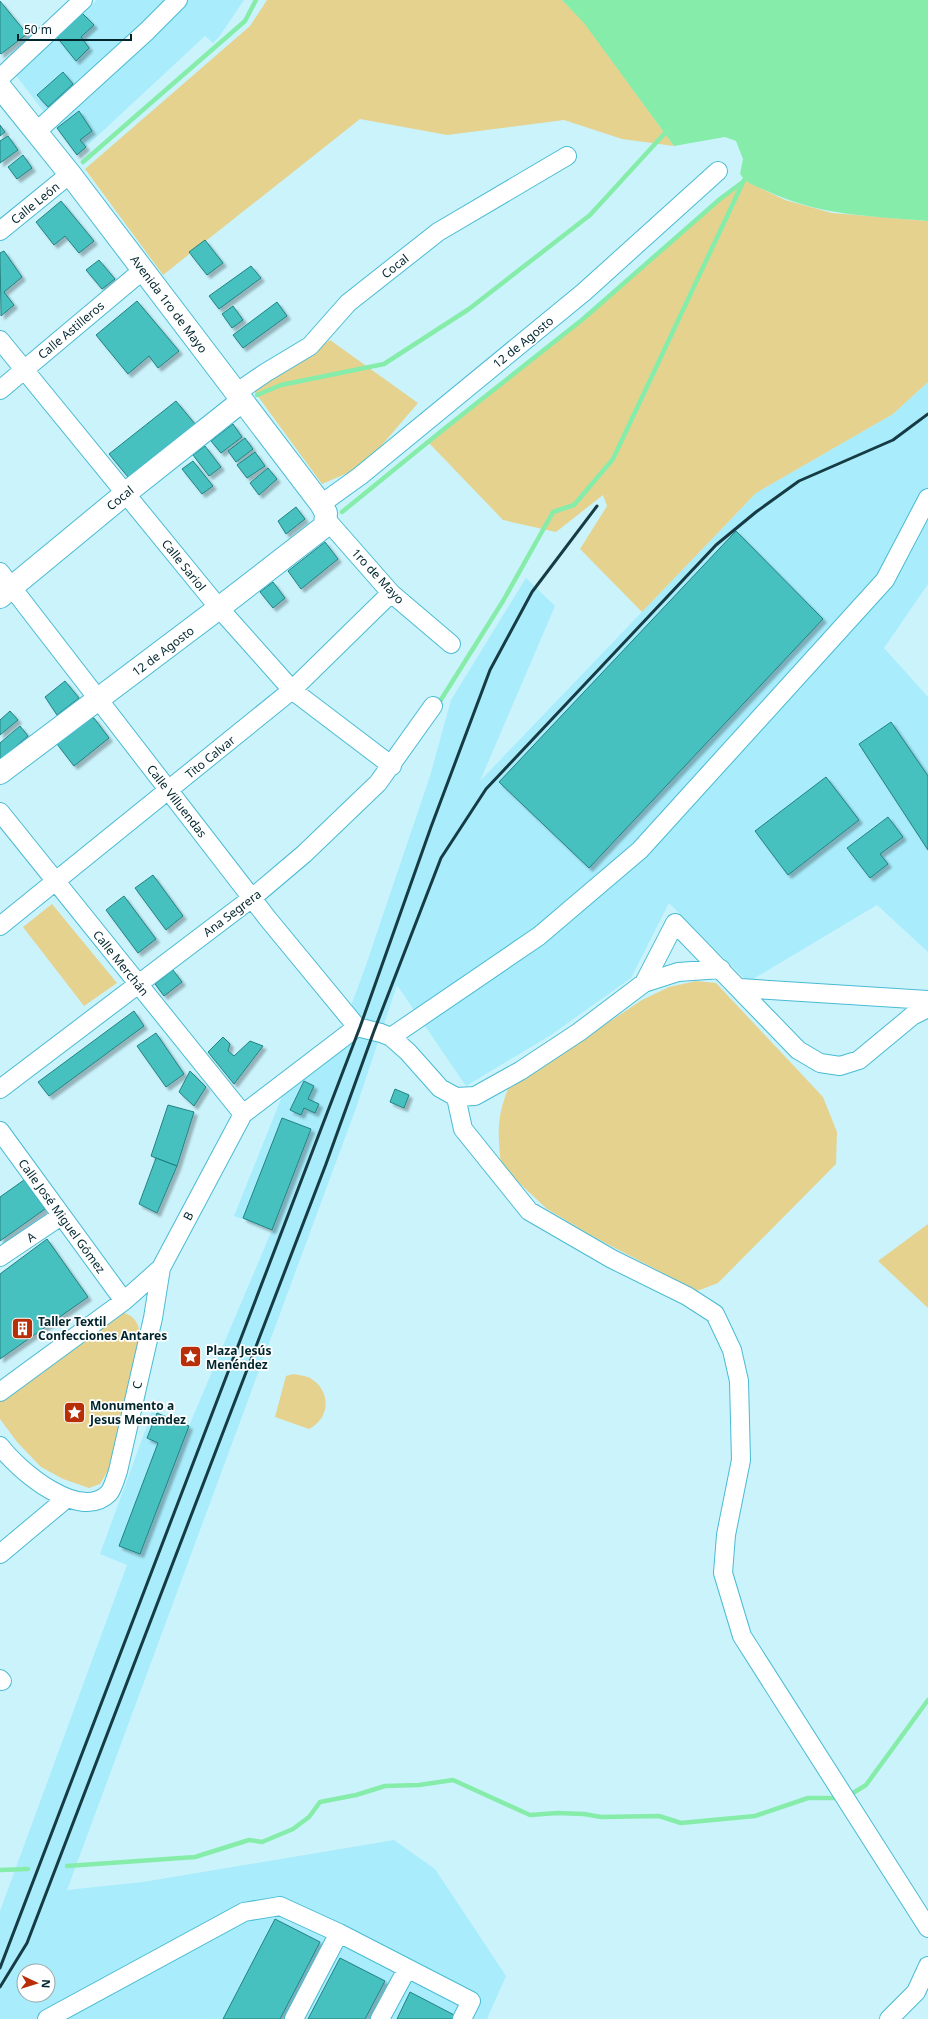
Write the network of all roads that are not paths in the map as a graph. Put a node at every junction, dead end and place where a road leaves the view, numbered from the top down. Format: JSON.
{"nodes":[{"id":1,"x":83,"y":0,"type":"edge"},
{"id":2,"x":178,"y":0,"type":"edge"},
{"id":3,"x":0,"y":78,"type":"edge"},
{"id":4,"x":0,"y":87,"type":"edge"},
{"id":5,"x":36,"y":132,"type":"junction"},
{"id":6,"x":567,"y":156,"type":"dead end"},
{"id":7,"x":718,"y":171,"type":"dead end"},
{"id":8,"x":70,"y":174,"type":"junction"},
{"id":9,"x":0,"y":232,"type":"edge"},
{"id":10,"x":143,"y":270,"type":"junction"},
{"id":11,"x":0,"y":340,"type":"edge"},
{"id":12,"x":24,"y":369,"type":"junction"},
{"id":13,"x":0,"y":390,"type":"edge"},
{"id":14,"x":239,"y":397,"type":"junction"},
{"id":15,"x":126,"y":493,"type":"junction"},
{"id":16,"x":928,"y":498,"type":"edge"},
{"id":17,"x":324,"y":516,"type":"junction"},
{"id":18,"x":4,"y":586,"type":"edge"},
{"id":19,"x":391,"y":593,"type":"junction"},
{"id":20,"x":219,"y":608,"type":"junction"},
{"id":21,"x":451,"y":644,"type":"dead end"},
{"id":22,"x":292,"y":690,"type":"junction"},
{"id":23,"x":98,"y":700,"type":"junction"},
{"id":24,"x":433,"y":706,"type":"dead end"},
{"id":25,"x":392,"y":766,"type":"junction"},
{"id":26,"x":0,"y":774,"type":"edge"},
{"id":27,"x":168,"y":791,"type":"junction"},
{"id":28,"x":0,"y":812,"type":"edge"},
{"id":29,"x":56,"y":881,"type":"junction"},
{"id":30,"x":252,"y":898,"type":"junction"},
{"id":31,"x":0,"y":926,"type":"edge"},
{"id":32,"x":721,"y":969,"type":"junction"},
{"id":33,"x":138,"y":983,"type":"junction"},
{"id":34,"x":644,"y":983,"type":"junction"},
{"id":35,"x":740,"y":988,"type":"junction"},
{"id":36,"x":928,"y":1000,"type":"edge"},
{"id":37,"x":928,"y":1008,"type":"edge"},
{"id":38,"x":359,"y":1027,"type":"junction"},
{"id":39,"x":391,"y":1037,"type":"junction"},
{"id":40,"x":0,"y":1089,"type":"edge"},
{"id":41,"x":456,"y":1097,"type":"junction"},
{"id":42,"x":243,"y":1114,"type":"junction"},
{"id":43,"x":0,"y":1131,"type":"edge"},
{"id":44,"x":61,"y":1216,"type":"junction"},
{"id":45,"x":0,"y":1258,"type":"edge"},
{"id":46,"x":161,"y":1268,"type":"junction"},
{"id":47,"x":124,"y":1301,"type":"junction"},
{"id":48,"x":0,"y":1392,"type":"edge"},
{"id":49,"x":0,"y":1446,"type":"edge"},
{"id":50,"x":73,"y":1500,"type":"junction"},
{"id":51,"x":0,"y":1554,"type":"edge"},
{"id":52,"x":928,"y":1928,"type":"edge"},
{"id":53,"x":339,"y":1933,"type":"junction"},
{"id":54,"x":928,"y":1966,"type":"edge"},
{"id":55,"x":407,"y":1969,"type":"junction"},
{"id":56,"x":47,"y":2019,"type":"edge"},
{"id":57,"x":294,"y":2019,"type":"edge"},
{"id":58,"x":380,"y":2019,"type":"edge"},
{"id":59,"x":462,"y":2019,"type":"edge"},
{"id":60,"x":889,"y":2019,"type":"edge"}],
"edges":[{"from":1,"to":3,"type":"street"},
{"from":2,"to":5,"type":"street"},
{"from":4,"to":5,"type":"main road","name":"Avenida 1ro de Mayo"},
{"from":5,"to":8,"type":"main road","name":"Avenida 1ro de Mayo"},
{"from":6,"to":14,"type":"street","name":"Cocal"},
{"from":7,"to":17,"type":"street","name":"12 de Agosto"},
{"from":8,"to":9,"type":"street","name":"Calle León"},
{"from":8,"to":10,"type":"main road","name":"Avenida 1ro de Mayo"},
{"from":10,"to":12,"type":"street","name":"Calle Astilleros"},
{"from":10,"to":14,"type":"main road","name":"Avenida 1ro de Mayo"},
{"from":11,"to":12,"type":"street","name":"Calle Sariol"},
{"from":12,"to":13,"type":"street","name":"Calle Astilleros"},
{"from":12,"to":15,"type":"street","name":"Calle Sariol"},
{"from":14,"to":15,"type":"main road","name":"Cocal"},
{"from":14,"to":17,"type":"main road","name":"Avenida 1ro de Mayo"},
{"from":15,"to":18,"type":"main road","name":"Cocal"},
{"from":15,"to":20,"type":"street","name":"Calle Sariol"},
{"from":16,"to":39,"type":"street"},
{"from":17,"to":19,"type":"street","name":"1ro de Mayo"},
{"from":17,"to":20,"type":"main road","name":"12 de Agosto"},
{"from":18,"to":23,"type":"street","name":"Calle Villuendas"},
{"from":19,"to":21,"type":"street","name":"1ro de Mayo"},
{"from":19,"to":22,"type":"street","name":"Tito Calvar"},
{"from":20,"to":22,"type":"street","name":"Calle Sariol"},
{"from":20,"to":23,"type":"main road","name":"12 de Agosto"},
{"from":22,"to":25,"type":"street","name":"Calle Sariol"},
{"from":22,"to":27,"type":"street","name":"Tito Calvar"},
{"from":23,"to":26,"type":"main road","name":"12 de Agosto"},
{"from":23,"to":27,"type":"street","name":"Calle Villuendas"},
{"from":24,"to":25,"type":"street","name":"Ana Segrera"},
{"from":25,"to":30,"type":"street","name":"Ana Segrera"},
{"from":27,"to":29,"type":"street","name":"Tito Calvar"},
{"from":27,"to":30,"type":"street","name":"Calle Villuendas"},
{"from":28,"to":29,"type":"street","name":"Calle Merchán"},
{"from":29,"to":31,"type":"street","name":"Tito Calvar"},
{"from":29,"to":33,"type":"street","name":"Calle Merchán"},
{"from":30,"to":33,"type":"street","name":"Ana Segrera"},
{"from":30,"to":38,"type":"street","name":"Calle Villuendas"},
{"from":32,"to":34,"type":"street"},
{"from":32,"to":34,"type":"street"},
{"from":32,"to":35,"type":"street"},
{"from":33,"to":40,"type":"street","name":"Ana Segrera"},
{"from":33,"to":42,"type":"street","name":"Calle Merchán"},
{"from":34,"to":41,"type":"street"},
{"from":35,"to":36,"type":"street"},
{"from":35,"to":37,"type":"street"},
{"from":38,"to":39,"type":"street"},
{"from":38,"to":42,"type":"street","name":"B"},
{"from":39,"to":41,"type":"street"},
{"from":41,"to":52,"type":"street"},
{"from":42,"to":46,"type":"street","name":"B"},
{"from":43,"to":44,"type":"street","name":"Calle José Miguel Gómez"},
{"from":44,"to":45,"type":"street","name":"A"},
{"from":44,"to":47,"type":"street","name":"Calle José Miguel Gómez"},
{"from":46,"to":47,"type":"street","name":"B"},
{"from":46,"to":50,"type":"street","name":"C"},
{"from":47,"to":48,"type":"street","name":"B"},
{"from":49,"to":50,"type":"street"},
{"from":50,"to":51,"type":"street"},
{"from":53,"to":55,"type":"street"},
{"from":53,"to":56,"type":"street"},
{"from":53,"to":57,"type":"street"},
{"from":54,"to":60,"type":"street"},
{"from":55,"to":58,"type":"street"},
{"from":55,"to":59,"type":"street"}]}
